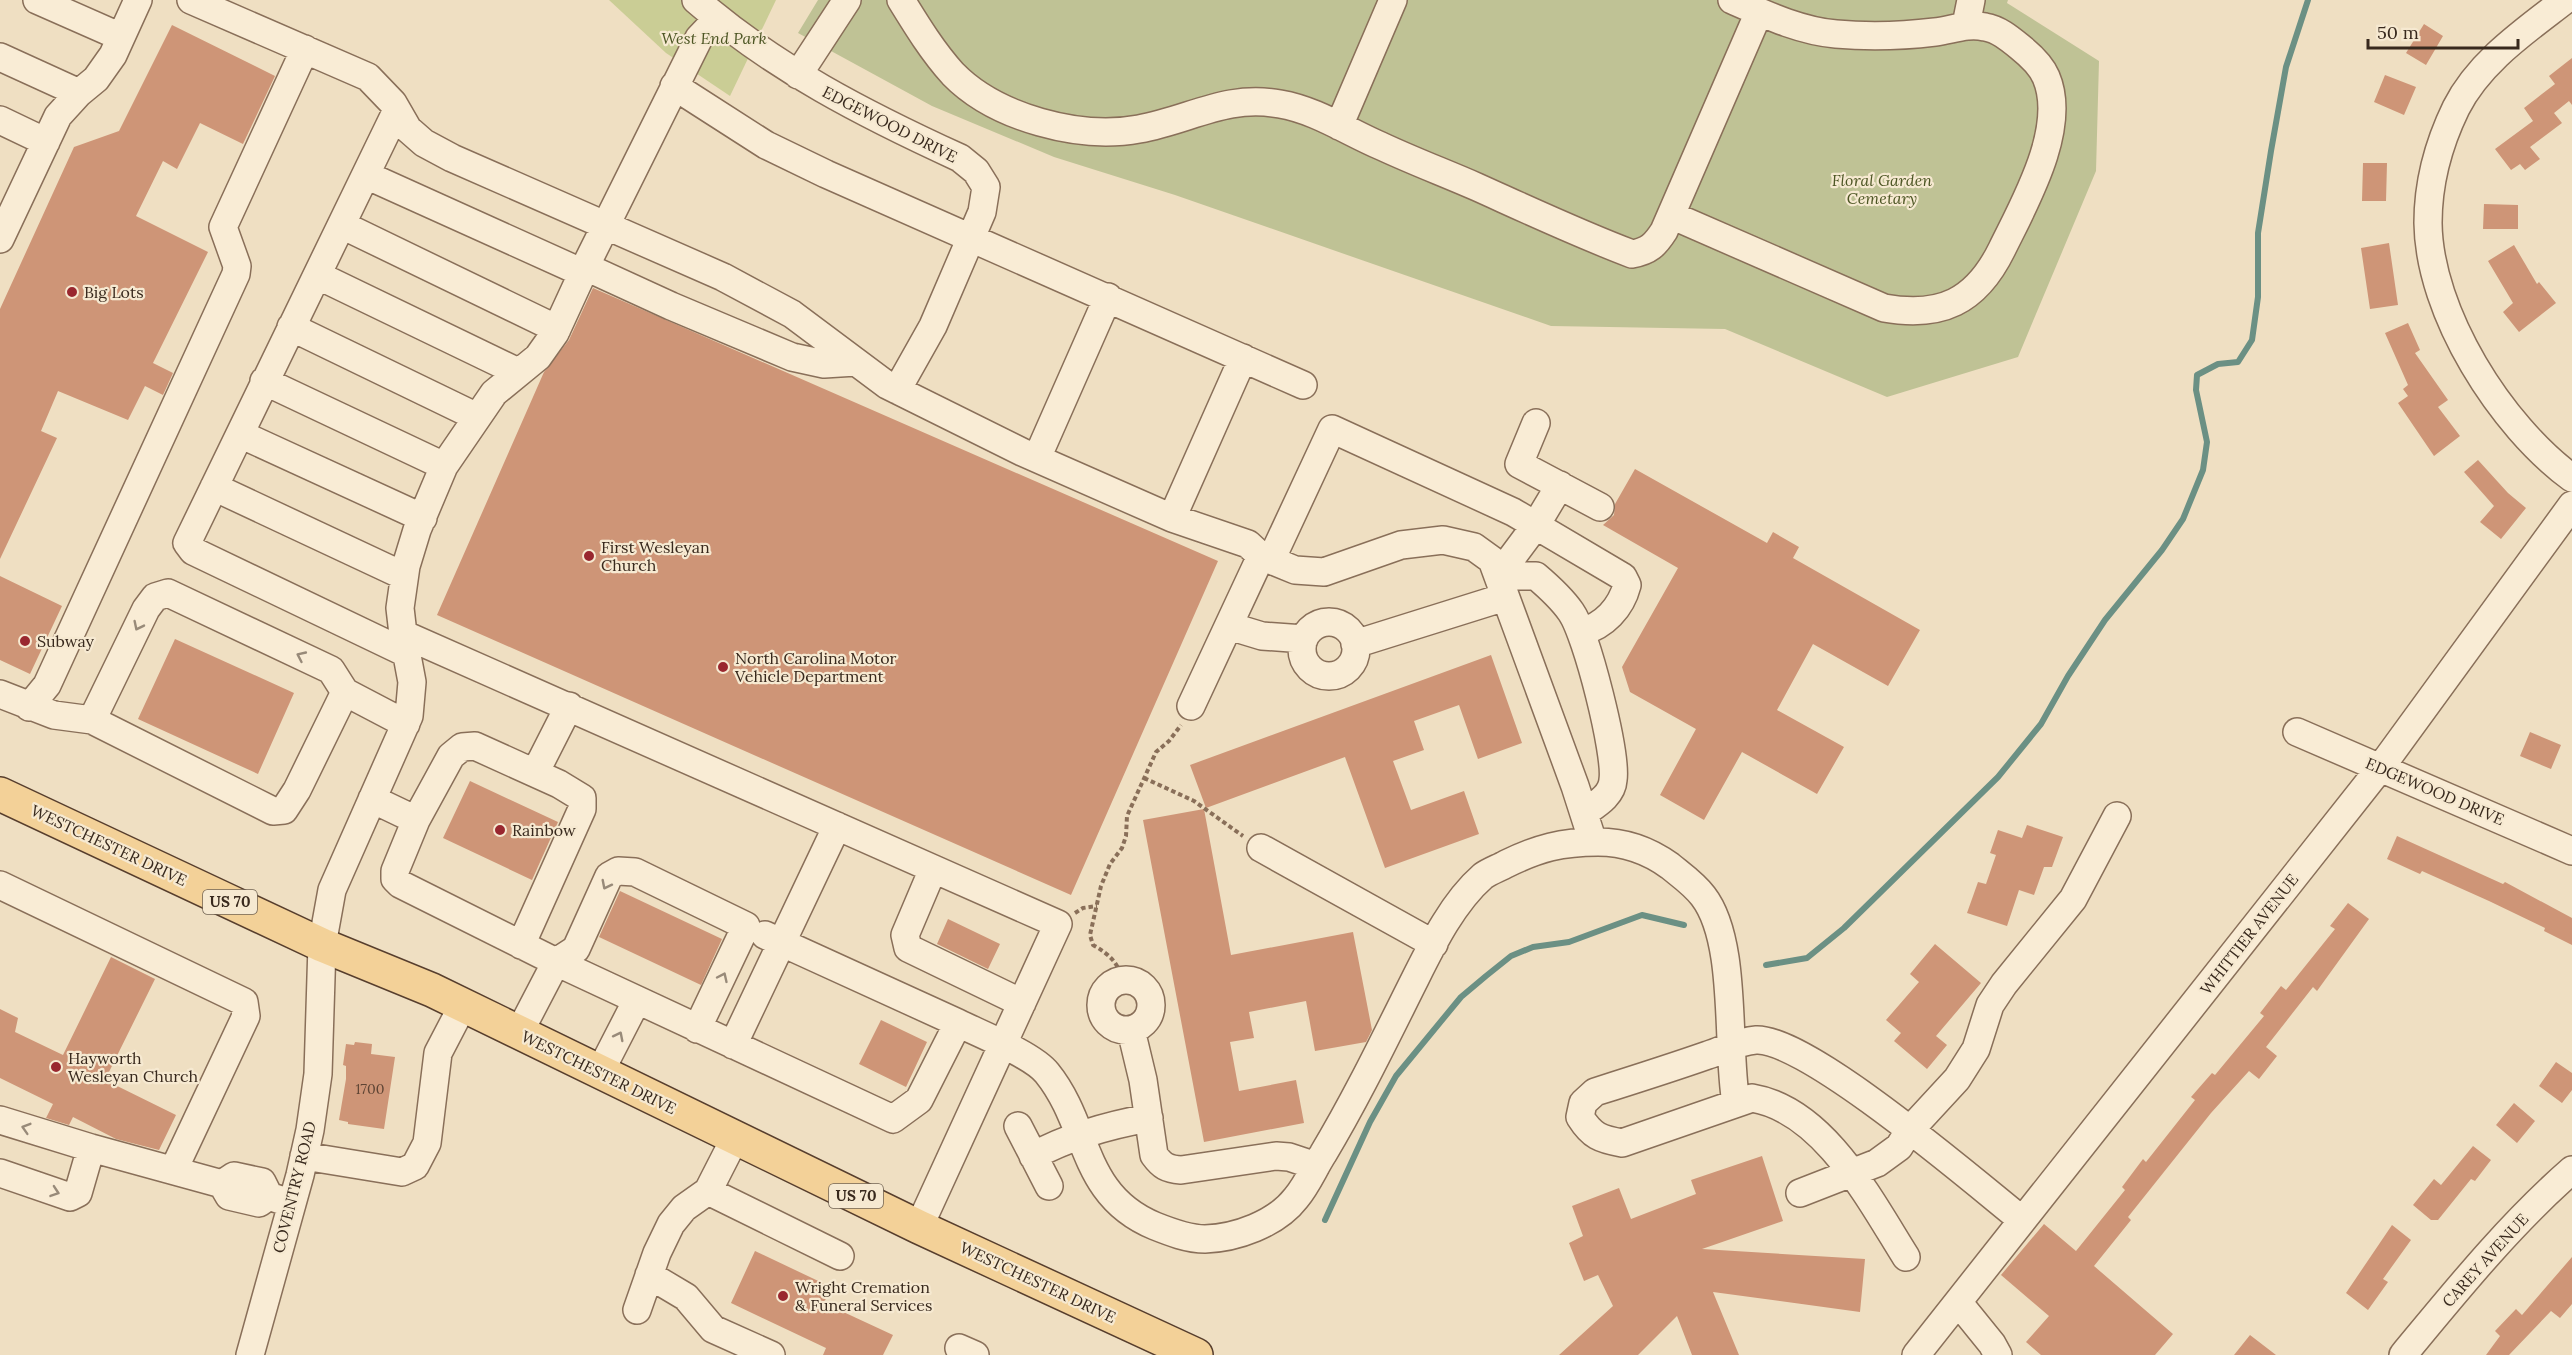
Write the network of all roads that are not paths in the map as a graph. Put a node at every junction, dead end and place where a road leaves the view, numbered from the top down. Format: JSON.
{"nodes":[{"id":1,"x":38,"y":0,"type":"edge"},
{"id":2,"x":138,"y":0,"type":"edge"},
{"id":3,"x":191,"y":0,"type":"edge"},
{"id":4,"x":696,"y":0,"type":"edge"},
{"id":5,"x":847,"y":0,"type":"edge"},
{"id":6,"x":901,"y":0,"type":"edge"},
{"id":7,"x":1393,"y":0,"type":"edge"},
{"id":8,"x":1732,"y":0,"type":"edge"},
{"id":9,"x":2565,"y":0,"type":"edge"},
{"id":10,"x":1759,"y":12,"type":"junction"},
{"id":11,"x":1968,"y":13,"type":"edge"},
{"id":12,"x":717,"y":19,"type":"junction"},
{"id":13,"x":121,"y":37,"type":"junction"},
{"id":14,"x":305,"y":49,"type":"junction"},
{"id":15,"x":0,"y":57,"type":"edge"},
{"id":16,"x":798,"y":75,"type":"junction"},
{"id":17,"x":674,"y":86,"type":"junction"},
{"id":18,"x":79,"y":93,"type":"junction"},
{"id":19,"x":397,"y":110,"type":"junction"},
{"id":20,"x":0,"y":120,"type":"edge"},
{"id":21,"x":1340,"y":126,"type":"junction"},
{"id":22,"x":46,"y":142,"type":"junction"},
{"id":23,"x":366,"y":175,"type":"junction"},
{"id":24,"x":11,"y":185,"type":"edge"},
{"id":25,"x":1671,"y":215,"type":"junction"},
{"id":26,"x":342,"y":225,"type":"junction"},
{"id":27,"x":606,"y":226,"type":"junction"},
{"id":28,"x":971,"y":237,"type":"junction"},
{"id":29,"x":0,"y":239,"type":"edge"},
{"id":30,"x":584,"y":270,"type":"junction"},
{"id":31,"x":317,"y":275,"type":"junction"},
{"id":32,"x":1108,"y":297,"type":"junction"},
{"id":33,"x":291,"y":327,"type":"junction"},
{"id":34,"x":557,"y":329,"type":"junction"},
{"id":35,"x":1242,"y":358,"type":"junction"},
{"id":36,"x":856,"y":362,"type":"junction"},
{"id":37,"x":518,"y":372,"type":"junction"},
{"id":38,"x":264,"y":381,"type":"junction"},
{"id":39,"x":1303,"y":385,"type":"dead end"},
{"id":40,"x":897,"y":390,"type":"junction"},
{"id":41,"x":477,"y":417,"type":"junction"},
{"id":42,"x":1536,"y":423,"type":"dead end"},
{"id":43,"x":240,"y":434,"type":"junction"},
{"id":44,"x":1037,"y":458,"type":"junction"},
{"id":45,"x":444,"y":466,"type":"junction"},
{"id":46,"x":2572,"y":478,"type":"edge"},
{"id":47,"x":1560,"y":485,"type":"junction"},
{"id":48,"x":214,"y":487,"type":"junction"},
{"id":49,"x":2572,"y":505,"type":"edge"},
{"id":50,"x":1600,"y":507,"type":"dead end"},
{"id":51,"x":423,"y":518,"type":"junction"},
{"id":52,"x":1172,"y":518,"type":"junction"},
{"id":53,"x":1536,"y":525,"type":"junction"},
{"id":54,"x":1266,"y":558,"type":"junction"},
{"id":55,"x":404,"y":576,"type":"junction"},
{"id":56,"x":1502,"y":587,"type":"junction"},
{"id":57,"x":1229,"y":626,"type":"junction"},
{"id":58,"x":1581,"y":632,"type":"junction"},
{"id":59,"x":1304,"y":639,"type":"junction"},
{"id":60,"x":404,"y":643,"type":"junction"},
{"id":61,"x":1355,"y":644,"type":"junction"},
{"id":62,"x":345,"y":692,"type":"junction"},
{"id":63,"x":0,"y":694,"type":"edge"},
{"id":64,"x":568,"y":706,"type":"junction"},
{"id":65,"x":1191,"y":706,"type":"road end"},
{"id":66,"x":28,"y":707,"type":"junction"},
{"id":67,"x":92,"y":720,"type":"junction"},
{"id":68,"x":406,"y":724,"type":"junction"},
{"id":69,"x":2297,"y":732,"type":"dead end"},
{"id":70,"x":2381,"y":767,"type":"junction"},
{"id":71,"x":535,"y":773,"type":"junction"},
{"id":72,"x":0,"y":794,"type":"edge"},
{"id":73,"x":372,"y":799,"type":"junction"},
{"id":74,"x":1584,"y":813,"type":"junction"},
{"id":75,"x":2117,"y":816,"type":"dead end"},
{"id":76,"x":416,"y":820,"type":"junction"},
{"id":77,"x":837,"y":826,"type":"junction"},
{"id":78,"x":1593,"y":842,"type":"junction"},
{"id":79,"x":1261,"y":848,"type":"road end"},
{"id":80,"x":2572,"y":851,"type":"edge"},
{"id":81,"x":933,"y":869,"type":"junction"},
{"id":82,"x":0,"y":885,"type":"edge"},
{"id":83,"x":746,"y":926,"type":"junction"},
{"id":84,"x":780,"y":942,"type":"junction"},
{"id":85,"x":1434,"y":944,"type":"junction"},
{"id":86,"x":322,"y":945,"type":"junction"},
{"id":87,"x":521,"y":945,"type":"junction"},
{"id":88,"x":556,"y":962,"type":"junction"},
{"id":89,"x":637,"y":1000,"type":"junction"},
{"id":90,"x":1022,"y":1003,"type":"junction"},
{"id":91,"x":463,"y":1005,"type":"junction"},
{"id":92,"x":958,"y":1023,"type":"junction"},
{"id":93,"x":698,"y":1029,"type":"junction"},
{"id":94,"x":1131,"y":1030,"type":"junction"},
{"id":95,"x":519,"y":1033,"type":"junction"},
{"id":96,"x":1733,"y":1045,"type":"junction"},
{"id":97,"x":733,"y":1046,"type":"junction"},
{"id":98,"x":1002,"y":1046,"type":"junction"},
{"id":99,"x":600,"y":1072,"type":"junction"},
{"id":100,"x":1736,"y":1103,"type":"junction"},
{"id":101,"x":1149,"y":1118,"type":"junction"},
{"id":102,"x":0,"y":1120,"type":"edge"},
{"id":103,"x":1018,"y":1126,"type":"dead end"},
{"id":104,"x":1909,"y":1131,"type":"junction"},
{"id":105,"x":1079,"y":1136,"type":"junction"},
{"id":106,"x":735,"y":1138,"type":"junction"},
{"id":107,"x":91,"y":1148,"type":"junction"},
{"id":108,"x":304,"y":1156,"type":"junction"},
{"id":109,"x":1034,"y":1156,"type":"junction"},
{"id":110,"x":1316,"y":1166,"type":"junction"},
{"id":111,"x":174,"y":1169,"type":"junction"},
{"id":112,"x":2572,"y":1170,"type":"edge"},
{"id":113,"x":0,"y":1173,"type":"edge"},
{"id":114,"x":1853,"y":1174,"type":"junction"},
{"id":115,"x":1049,"y":1186,"type":"dead end"},
{"id":116,"x":708,"y":1191,"type":"junction"},
{"id":117,"x":1800,"y":1193,"type":"dead end"},
{"id":118,"x":280,"y":1200,"type":"junction"},
{"id":119,"x":2022,"y":1221,"type":"junction"},
{"id":120,"x":919,"y":1227,"type":"junction"},
{"id":121,"x":840,"y":1256,"type":"dead end"},
{"id":122,"x":1906,"y":1257,"type":"dead end"},
{"id":123,"x":649,"y":1275,"type":"junction"},
{"id":124,"x":1958,"y":1302,"type":"junction"},
{"id":125,"x":637,"y":1310,"type":"dead end"},
{"id":126,"x":1152,"y":1346,"type":"edge"},
{"id":127,"x":1991,"y":1351,"type":"edge"},
{"id":128,"x":250,"y":1355,"type":"edge"},
{"id":129,"x":771,"y":1355,"type":"edge"},
{"id":130,"x":1196,"y":1355,"type":"edge"},
{"id":131,"x":1916,"y":1355,"type":"edge"},
{"id":132,"x":2403,"y":1355,"type":"edge"}],
"edges":[{"from":1,"to":13,"type":"street"},
{"from":2,"to":13,"type":"street"},
{"from":3,"to":14,"type":"street"},
{"from":4,"to":12,"type":"street","name":"EDGEWOOD DRIVE"},
{"from":5,"to":16,"type":"street"},
{"from":6,"to":21,"type":"street"},
{"from":7,"to":21,"type":"street"},
{"from":8,"to":10,"type":"street"},
{"from":9,"to":46,"type":"street"},
{"from":10,"to":11,"type":"street"},
{"from":10,"to":25,"type":"street"},
{"from":11,"to":25,"type":"street"},
{"from":12,"to":16,"type":"street","name":"EDGEWOOD DRIVE"},
{"from":12,"to":17,"type":"street","name":"COVENTRY ROAD"},
{"from":13,"to":18,"type":"street"},
{"from":14,"to":19,"type":"street"},
{"from":14,"to":66,"type":"street"},
{"from":15,"to":18,"type":"street"},
{"from":16,"to":28,"type":"street","name":"EDGEWOOD DRIVE"},
{"from":17,"to":27,"type":"street","name":"COVENTRY ROAD"},
{"from":17,"to":28,"type":"street"},
{"from":18,"to":22,"type":"street"},
{"from":19,"to":23,"type":"street"},
{"from":19,"to":27,"type":"street"},
{"from":20,"to":22,"type":"street"},
{"from":21,"to":25,"type":"street"},
{"from":22,"to":24,"type":"street"},
{"from":23,"to":26,"type":"street"},
{"from":23,"to":30,"type":"street"},
{"from":24,"to":29,"type":"street"},
{"from":26,"to":31,"type":"street"},
{"from":26,"to":34,"type":"street"},
{"from":27,"to":30,"type":"street","name":"COVENTRY ROAD"},
{"from":27,"to":36,"type":"street"},
{"from":28,"to":32,"type":"street"},
{"from":28,"to":40,"type":"street","name":"EDGEWOOD DRIVE"},
{"from":30,"to":34,"type":"street","name":"COVENTRY ROAD"},
{"from":30,"to":36,"type":"street"},
{"from":31,"to":33,"type":"street"},
{"from":31,"to":37,"type":"street"},
{"from":32,"to":35,"type":"street"},
{"from":32,"to":44,"type":"street"},
{"from":33,"to":38,"type":"street"},
{"from":33,"to":41,"type":"street"},
{"from":34,"to":37,"type":"street","name":"COVENTRY ROAD"},
{"from":35,"to":39,"type":"street"},
{"from":35,"to":52,"type":"street"},
{"from":36,"to":40,"type":"street"},
{"from":37,"to":41,"type":"street","name":"COVENTRY ROAD"},
{"from":38,"to":43,"type":"street"},
{"from":38,"to":45,"type":"street"},
{"from":40,"to":44,"type":"street"},
{"from":41,"to":45,"type":"street","name":"COVENTRY ROAD"},
{"from":42,"to":47,"type":"street"},
{"from":43,"to":48,"type":"street"},
{"from":43,"to":51,"type":"street"},
{"from":44,"to":52,"type":"street"},
{"from":45,"to":51,"type":"street","name":"COVENTRY ROAD"},
{"from":47,"to":50,"type":"street"},
{"from":47,"to":53,"type":"street"},
{"from":48,"to":55,"type":"street"},
{"from":48,"to":60,"type":"street"},
{"from":49,"to":70,"type":"street","name":"WHITTIER AVENUE"},
{"from":51,"to":55,"type":"street","name":"COVENTRY ROAD"},
{"from":52,"to":54,"type":"street"},
{"from":53,"to":54,"type":"street"},
{"from":53,"to":56,"type":"street"},
{"from":53,"to":58,"type":"street"},
{"from":54,"to":56,"type":"street"},
{"from":54,"to":57,"type":"street"},
{"from":55,"to":60,"type":"street","name":"COVENTRY ROAD"},
{"from":56,"to":58,"type":"street"},
{"from":56,"to":61,"type":"street"},
{"from":56,"to":74,"type":"street"},
{"from":57,"to":59,"type":"street"},
{"from":57,"to":65,"type":"street"},
{"from":58,"to":74,"type":"street"},
{"from":59,"to":61,"type":"street"},
{"from":59,"to":61,"type":"street"},
{"from":60,"to":64,"type":"street"},
{"from":60,"to":68,"type":"street","name":"COVENTRY ROAD"},
{"from":62,"to":67,"type":"street"},
{"from":62,"to":67,"type":"street","one_way":true},
{"from":62,"to":68,"type":"street"},
{"from":63,"to":66,"type":"street"},
{"from":64,"to":71,"type":"street"},
{"from":64,"to":77,"type":"street"},
{"from":66,"to":67,"type":"street"},
{"from":68,"to":73,"type":"street","name":"COVENTRY ROAD"},
{"from":69,"to":70,"type":"street","name":"EDGEWOOD DRIVE"},
{"from":70,"to":80,"type":"street","name":"EDGEWOOD DRIVE"},
{"from":70,"to":119,"type":"street","name":"WHITTIER AVENUE"},
{"from":71,"to":76,"type":"street"},
{"from":71,"to":87,"type":"street"},
{"from":72,"to":86,"type":"main road","name":"WESTCHESTER DRIVE","number":"US 70"},
{"from":73,"to":76,"type":"street"},
{"from":73,"to":86,"type":"street","name":"COVENTRY ROAD"},
{"from":74,"to":78,"type":"street"},
{"from":75,"to":104,"type":"street"},
{"from":76,"to":87,"type":"street"},
{"from":77,"to":81,"type":"street"},
{"from":77,"to":84,"type":"street"},
{"from":78,"to":85,"type":"street"},
{"from":78,"to":96,"type":"street"},
{"from":79,"to":85,"type":"street"},
{"from":81,"to":90,"type":"street"},
{"from":81,"to":90,"type":"street"},
{"from":82,"to":111,"type":"street"},
{"from":83,"to":84,"type":"street"},
{"from":83,"to":88,"type":"street","one_way":true},
{"from":93,"to":83,"type":"street","one_way":true},
{"from":84,"to":92,"type":"street"},
{"from":84,"to":97,"type":"street"},
{"from":85,"to":110,"type":"street"},
{"from":86,"to":91,"type":"main road","name":"WESTCHESTER DRIVE","number":"US 70"},
{"from":86,"to":108,"type":"street","name":"COVENTRY ROAD"},
{"from":87,"to":88,"type":"street"},
{"from":88,"to":89,"type":"street"},
{"from":88,"to":95,"type":"street"},
{"from":89,"to":93,"type":"street"},
{"from":99,"to":89,"type":"street","one_way":true},
{"from":90,"to":98,"type":"street"},
{"from":91,"to":95,"type":"main road","name":"WESTCHESTER DRIVE","number":"US 70"},
{"from":91,"to":108,"type":"street"},
{"from":92,"to":97,"type":"street"},
{"from":92,"to":98,"type":"street"},
{"from":93,"to":97,"type":"street"},
{"from":94,"to":94,"type":"street"},
{"from":94,"to":101,"type":"street"},
{"from":95,"to":99,"type":"main road","name":"WESTCHESTER DRIVE","number":"US 70"},
{"from":96,"to":100,"type":"street"},
{"from":96,"to":100,"type":"street"},
{"from":96,"to":104,"type":"street"},
{"from":98,"to":105,"type":"street"},
{"from":98,"to":120,"type":"street"},
{"from":99,"to":106,"type":"main road","name":"WESTCHESTER DRIVE","number":"US 70"},
{"from":100,"to":114,"type":"street"},
{"from":101,"to":105,"type":"street"},
{"from":101,"to":110,"type":"street"},
{"from":107,"to":102,"type":"street","one_way":true},
{"from":103,"to":109,"type":"street"},
{"from":104,"to":114,"type":"street"},
{"from":104,"to":119,"type":"street"},
{"from":105,"to":109,"type":"street"},
{"from":105,"to":110,"type":"street"},
{"from":106,"to":116,"type":"street"},
{"from":106,"to":120,"type":"main road","name":"WESTCHESTER DRIVE","number":"US 70"},
{"from":107,"to":111,"type":"street"},
{"from":113,"to":107,"type":"street","one_way":true},
{"from":108,"to":118,"type":"street","name":"COVENTRY ROAD"},
{"from":109,"to":115,"type":"street"},
{"from":111,"to":118,"type":"street"},
{"from":112,"to":132,"type":"street","name":"CAREY AVENUE"},
{"from":114,"to":117,"type":"street"},
{"from":114,"to":122,"type":"street"},
{"from":116,"to":121,"type":"street"},
{"from":116,"to":123,"type":"street"},
{"from":118,"to":128,"type":"street","name":"COVENTRY ROAD"},
{"from":119,"to":124,"type":"street","name":"WHITTIER AVENUE"},
{"from":120,"to":126,"type":"main road","name":"WESTCHESTER DRIVE","number":"US 70"},
{"from":123,"to":125,"type":"street"},
{"from":123,"to":129,"type":"street"},
{"from":124,"to":127,"type":"street"},
{"from":124,"to":131,"type":"street","name":"WHITTIER AVENUE"},
{"from":126,"to":130,"type":"main road","name":"WESTCHESTER DRIVE","number":"US 70"}]}
